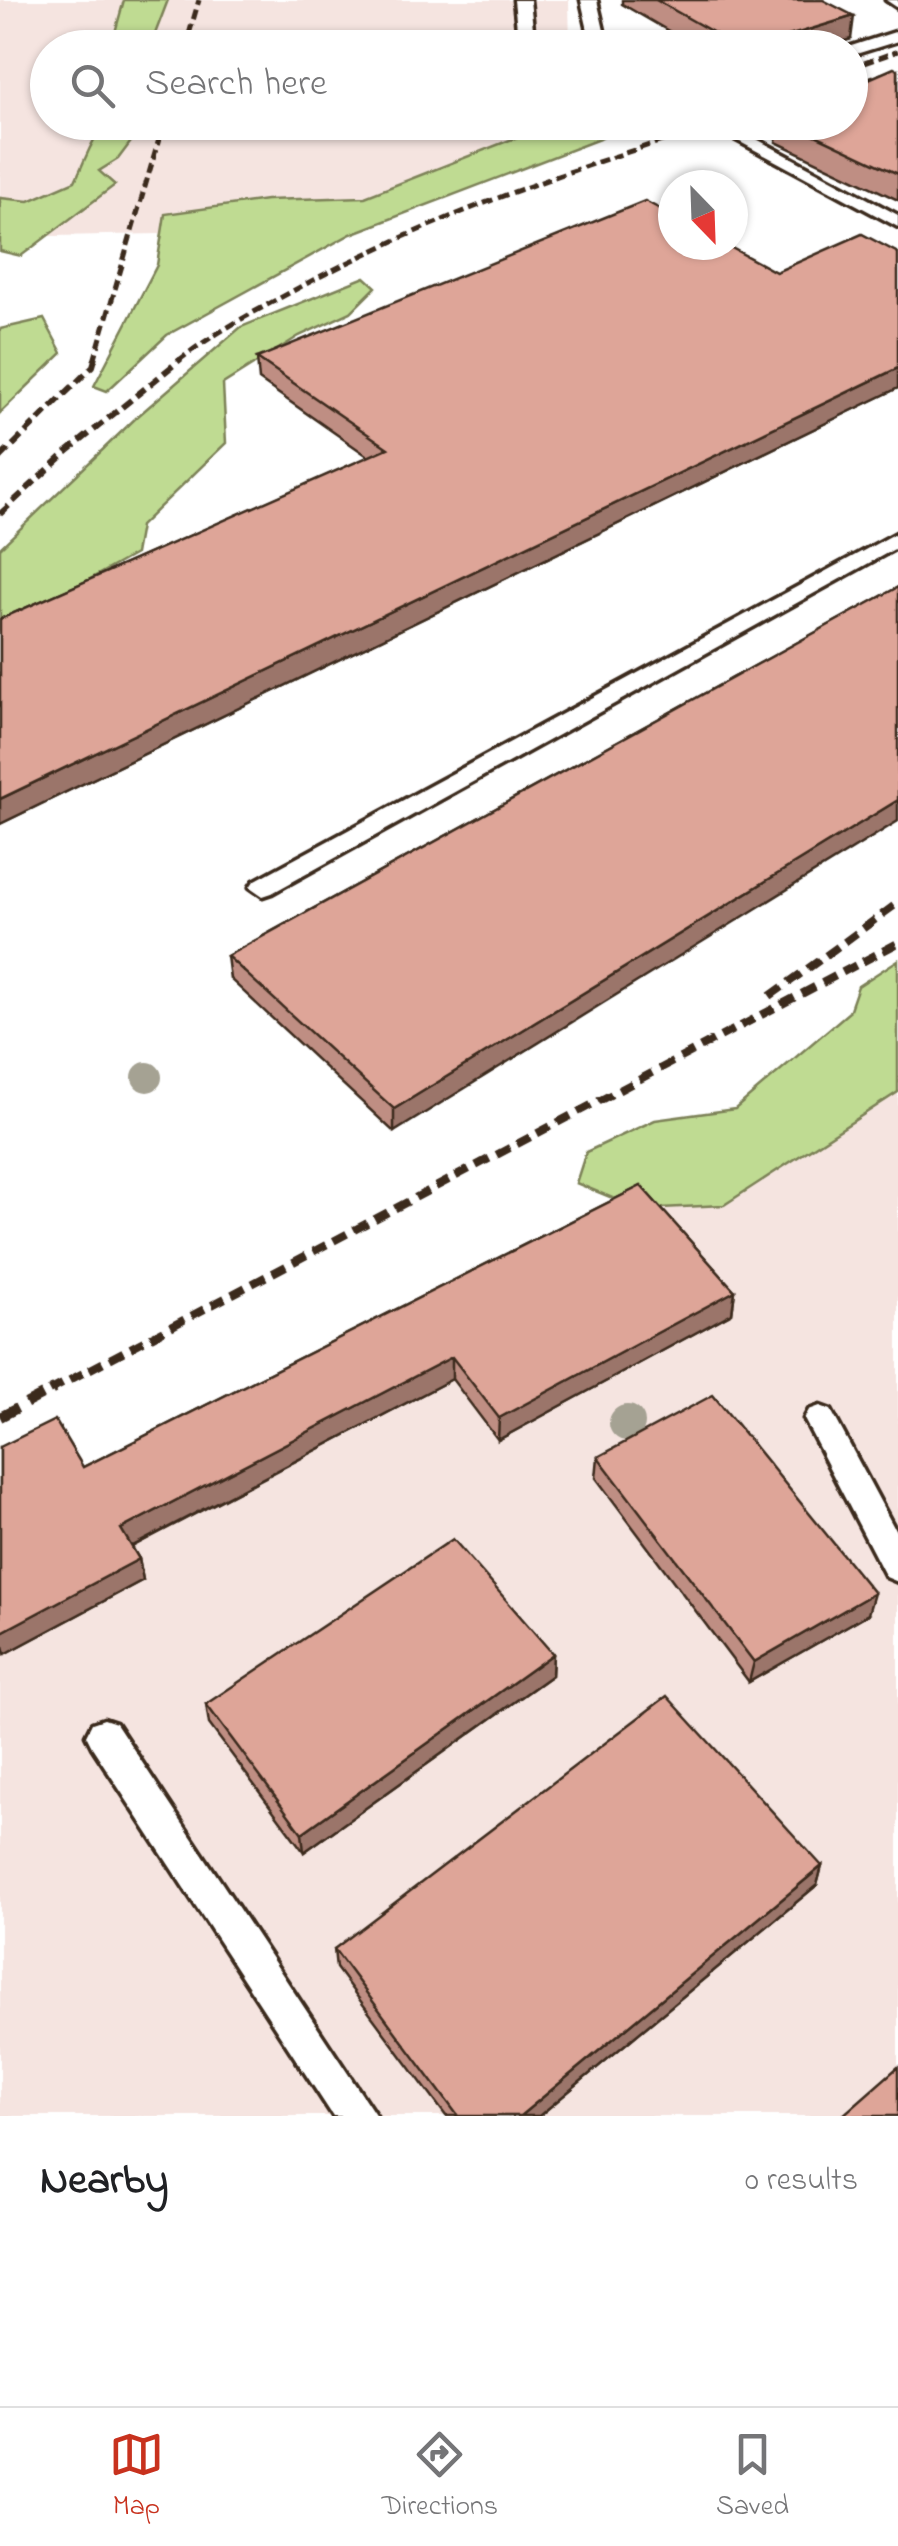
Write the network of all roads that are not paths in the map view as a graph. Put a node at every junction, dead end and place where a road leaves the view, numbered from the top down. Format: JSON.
{"nodes":[{"id":1,"x":522,"y":0,"type":"edge"},
{"id":2,"x":589,"y":0,"type":"edge"},
{"id":3,"x":525,"y":30,"type":"edge"},
{"id":4,"x":596,"y":30,"type":"edge"},
{"id":5,"x":898,"y":36,"type":"edge"},
{"id":6,"x":868,"y":45,"type":"edge"},
{"id":7,"x":745,"y":140,"type":"edge"},
{"id":8,"x":898,"y":222,"type":"edge"},
{"id":9,"x":898,"y":538,"type":"edge"},
{"id":10,"x":264,"y":887,"type":"dead end"},
{"id":11,"x":820,"y":1420,"type":"dead end"},
{"id":12,"x":898,"y":1567,"type":"edge"},
{"id":13,"x":104,"y":1735,"type":"dead end"},
{"id":14,"x":356,"y":2116,"type":"edge"}],
"edges":[{"from":1,"to":3,"type":"lane"},
{"from":2,"to":4,"type":"lane"},
{"from":5,"to":6,"type":"lane"},
{"from":7,"to":8,"type":"lane"},
{"from":9,"to":10,"type":"lane"},
{"from":11,"to":12,"type":"lane"},
{"from":13,"to":14,"type":"lane"}]}
